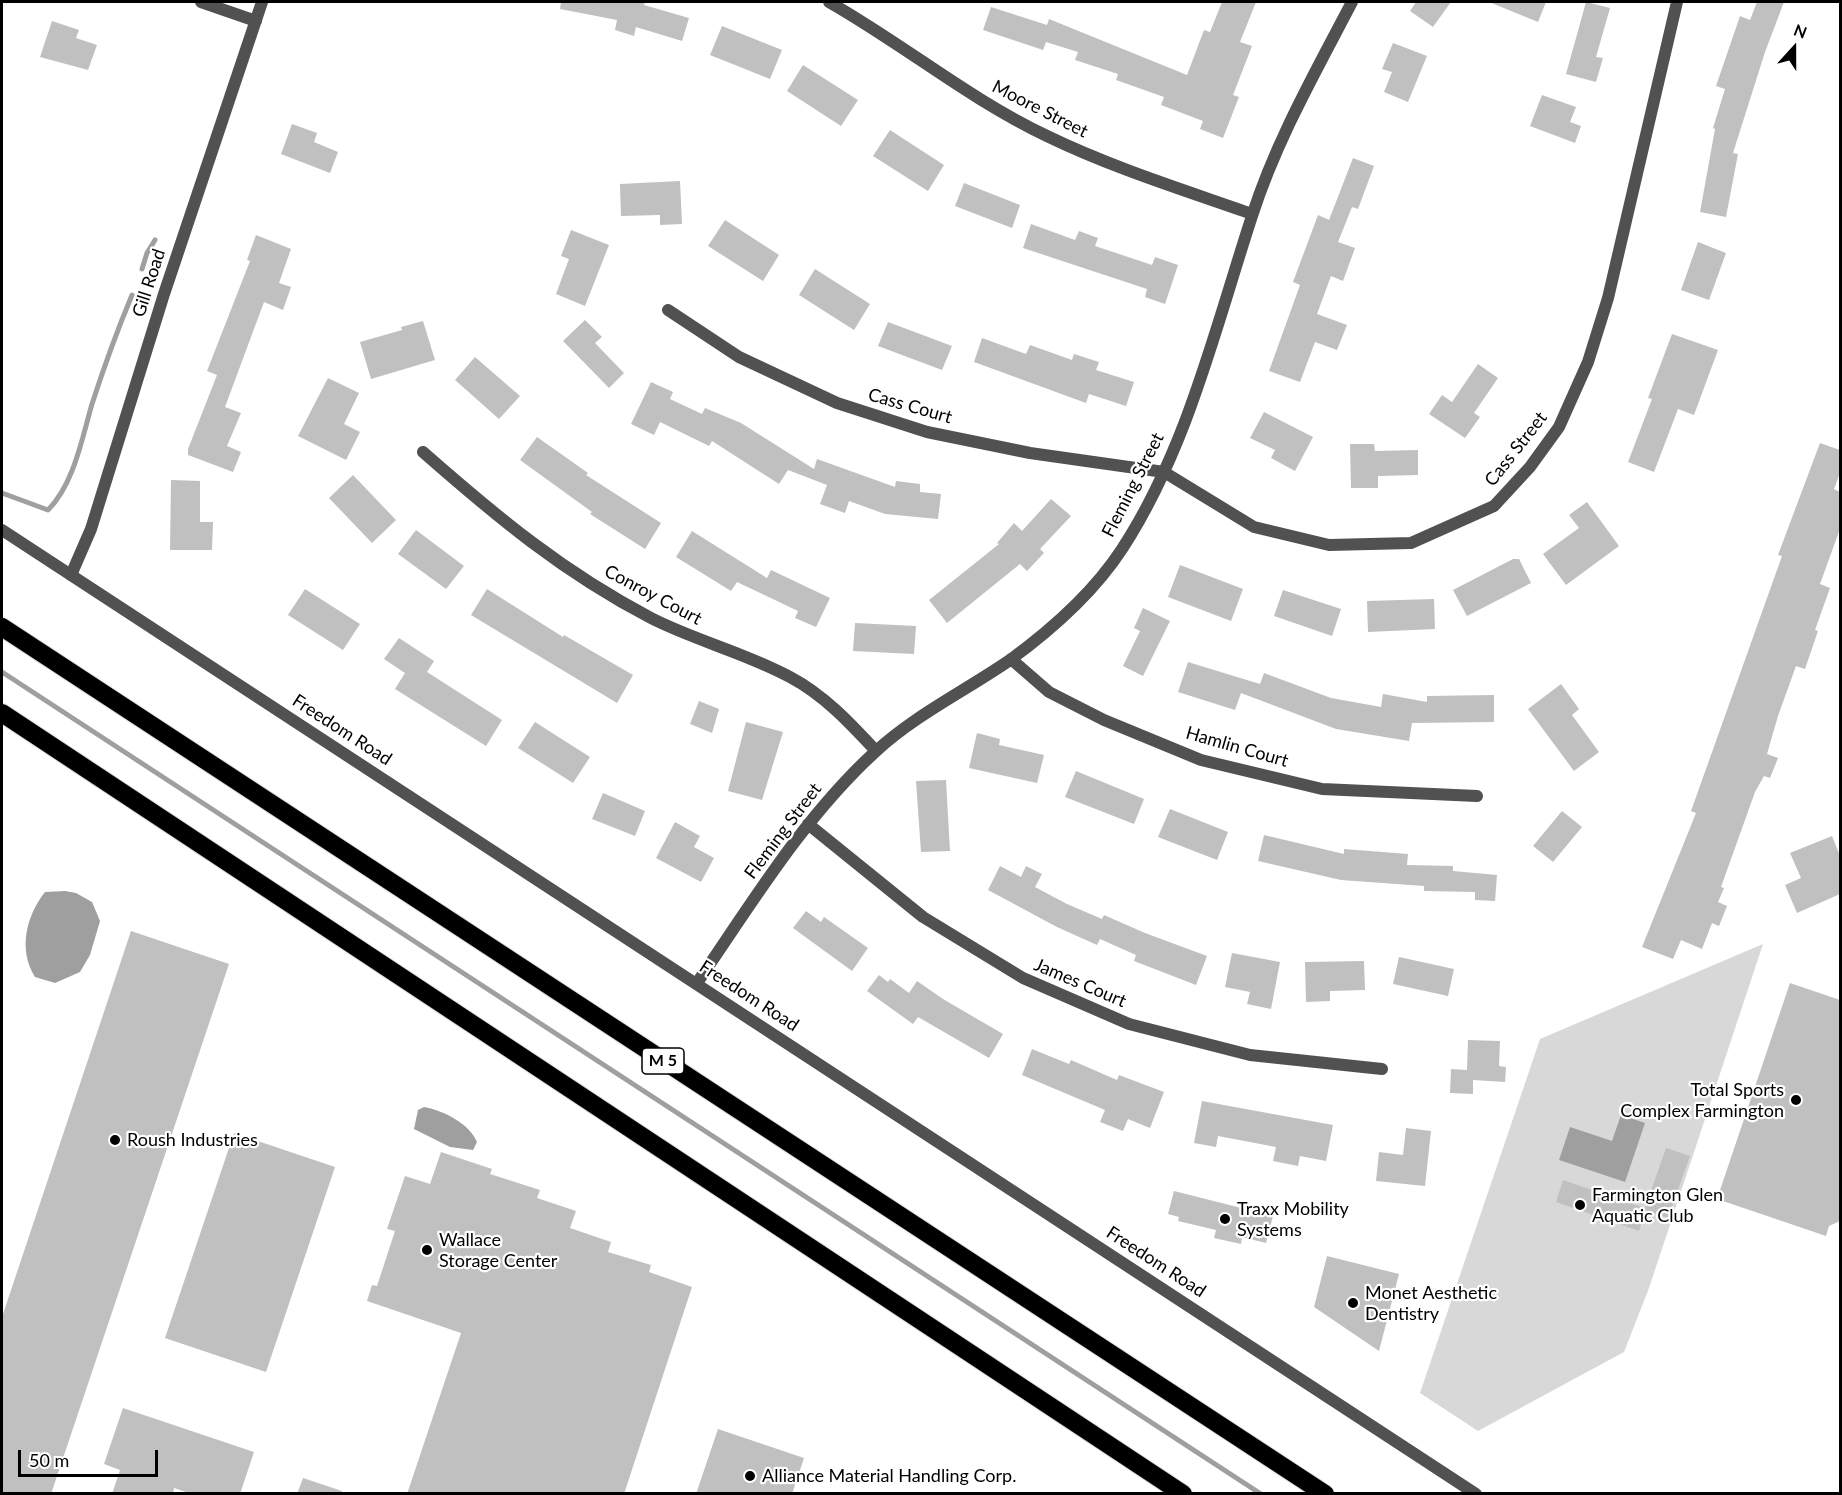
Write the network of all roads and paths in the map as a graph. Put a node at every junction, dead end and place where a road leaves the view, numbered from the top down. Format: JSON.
{"nodes":[{"id":1,"x":201,"y":2,"type":"edge"},
{"id":2,"x":262,"y":2,"type":"edge"},
{"id":3,"x":829,"y":2,"type":"edge"},
{"id":4,"x":1352,"y":2,"type":"edge"},
{"id":5,"x":1677,"y":2,"type":"edge"},
{"id":6,"x":256,"y":21,"type":"junction"},
{"id":7,"x":1252,"y":214,"type":"junction"},
{"id":8,"x":668,"y":310,"type":"dead end"},
{"id":9,"x":423,"y":452,"type":"dead end"},
{"id":10,"x":1164,"y":472,"type":"junction"},
{"id":11,"x":2,"y":530,"type":"edge"},
{"id":12,"x":71,"y":575,"type":"junction"},
{"id":13,"x":2,"y":627,"type":"edge"},
{"id":14,"x":1011,"y":659,"type":"junction"},
{"id":15,"x":2,"y":713,"type":"edge"},
{"id":16,"x":876,"y":751,"type":"junction"},
{"id":17,"x":1478,"y":796,"type":"dead end"},
{"id":18,"x":808,"y":824,"type":"junction"},
{"id":19,"x":697,"y":983,"type":"junction"},
{"id":20,"x":1382,"y":1069,"type":"dead end"},
{"id":21,"x":1183,"y":1494,"type":"edge"},
{"id":22,"x":1325,"y":1494,"type":"edge"},
{"id":23,"x":1476,"y":1494,"type":"edge"}],
"edges":[{"from":1,"to":6,"type":"street"},
{"from":2,"to":6,"type":"street","name":"Gill Road"},
{"from":3,"to":7,"type":"street","name":"Moore Street"},
{"from":4,"to":7,"type":"street","name":"Fleming Street"},
{"from":5,"to":10,"type":"street","name":"Cass Street"},
{"from":6,"to":12,"type":"street","name":"Gill Road"},
{"from":7,"to":10,"type":"street","name":"Fleming Street"},
{"from":8,"to":10,"type":"street","name":"Cass Court"},
{"from":9,"to":16,"type":"street","name":"Conroy Court"},
{"from":10,"to":14,"type":"street","name":"Fleming Street"},
{"from":11,"to":12,"type":"street","name":"Freedom Road"},
{"from":12,"to":19,"type":"street","name":"Freedom Road"},
{"from":13,"to":22,"type":"highway","number":"M 5"},
{"from":14,"to":16,"type":"street","name":"Fleming Street"},
{"from":14,"to":17,"type":"street","name":"Hamlin Court"},
{"from":15,"to":21,"type":"highway"},
{"from":16,"to":18,"type":"street","name":"Fleming Street"},
{"from":18,"to":19,"type":"street","name":"Fleming Street"},
{"from":18,"to":20,"type":"street","name":"James Court"},
{"from":19,"to":23,"type":"street","name":"Freedom Road"}]}
